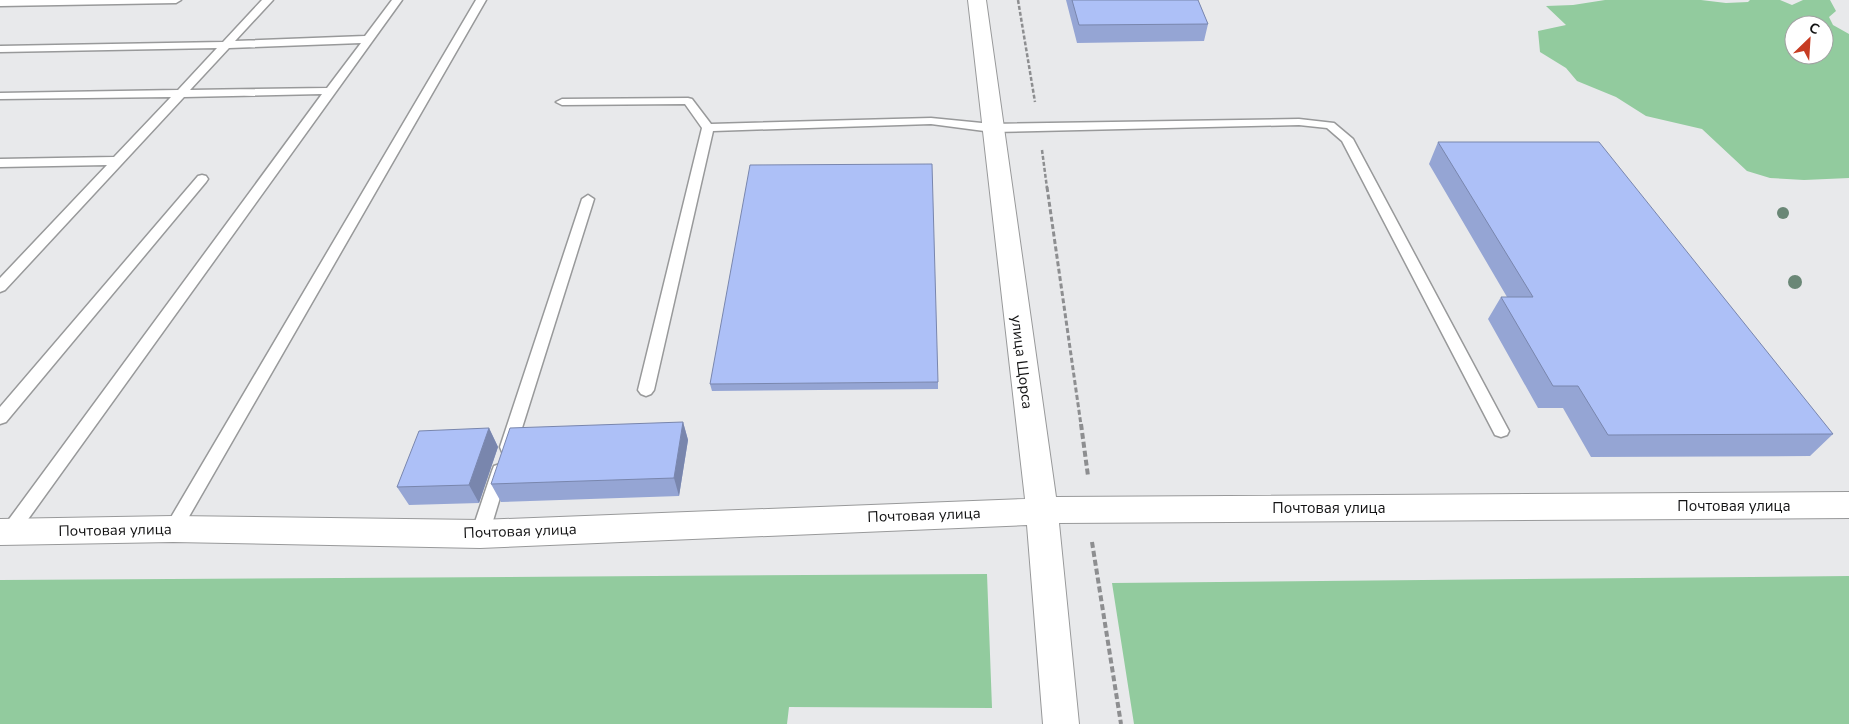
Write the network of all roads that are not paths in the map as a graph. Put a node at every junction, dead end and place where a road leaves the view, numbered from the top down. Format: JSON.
{"nodes":[{"id":1,"x":176,"y":0,"type":"edge"},
{"id":2,"x":268,"y":0,"type":"edge"},
{"id":3,"x":397,"y":0,"type":"edge"},
{"id":4,"x":481,"y":0,"type":"edge"},
{"id":5,"x":977,"y":0,"type":"edge"},
{"id":6,"x":0,"y":3,"type":"edge"},
{"id":7,"x":369,"y":39,"type":"junction"},
{"id":8,"x":226,"y":45,"type":"junction"},
{"id":9,"x":0,"y":49,"type":"edge"},
{"id":10,"x":331,"y":91,"type":"junction"},
{"id":11,"x":181,"y":94,"type":"junction"},
{"id":12,"x":0,"y":96,"type":"edge"},
{"id":13,"x":562,"y":102,"type":"dead end"},
{"id":14,"x":708,"y":128,"type":"junction"},
{"id":15,"x":992,"y":128,"type":"junction"},
{"id":16,"x":118,"y":161,"type":"junction"},
{"id":17,"x":0,"y":163,"type":"edge"},
{"id":18,"x":202,"y":179,"type":"dead end"},
{"id":19,"x":588,"y":199,"type":"dead end"},
{"id":20,"x":0,"y":288,"type":"edge"},
{"id":21,"x":646,"y":390,"type":"dead end"},
{"id":22,"x":0,"y":418,"type":"edge"},
{"id":23,"x":1501,"y":430,"type":"dead end"},
{"id":24,"x":1849,"y":505,"type":"edge"},
{"id":25,"x":1042,"y":510,"type":"junction"},
{"id":26,"x":173,"y":529,"type":"junction"},
{"id":27,"x":5,"y":532,"type":"edge"},
{"id":28,"x":480,"y":534,"type":"junction"},
{"id":29,"x":1061,"y":724,"type":"edge"}],
"edges":[{"from":1,"to":6,"type":"lane"},
{"from":2,"to":8,"type":"lane"},
{"from":3,"to":7,"type":"lane"},
{"from":4,"to":26,"type":"lane"},
{"from":5,"to":15,"type":"street","name":"улица Щорса"},
{"from":7,"to":8,"type":"lane"},
{"from":7,"to":10,"type":"lane"},
{"from":8,"to":9,"type":"lane"},
{"from":8,"to":11,"type":"lane"},
{"from":10,"to":11,"type":"lane"},
{"from":10,"to":27,"type":"lane"},
{"from":11,"to":12,"type":"lane"},
{"from":11,"to":16,"type":"lane"},
{"from":13,"to":14,"type":"lane"},
{"from":14,"to":15,"type":"lane"},
{"from":14,"to":21,"type":"lane"},
{"from":15,"to":23,"type":"lane"},
{"from":15,"to":25,"type":"street","name":"улица Щорса"},
{"from":16,"to":17,"type":"lane"},
{"from":16,"to":20,"type":"lane"},
{"from":18,"to":22,"type":"lane"},
{"from":19,"to":28,"type":"lane"},
{"from":24,"to":25,"type":"street","name":"Почтовая улица"},
{"from":25,"to":28,"type":"street","name":"Почтовая улица"},
{"from":25,"to":29,"type":"street","name":"улица Щорса"},
{"from":26,"to":27,"type":"street","name":"Почтовая улица"},
{"from":26,"to":28,"type":"street","name":"Почтовая улица"}]}
